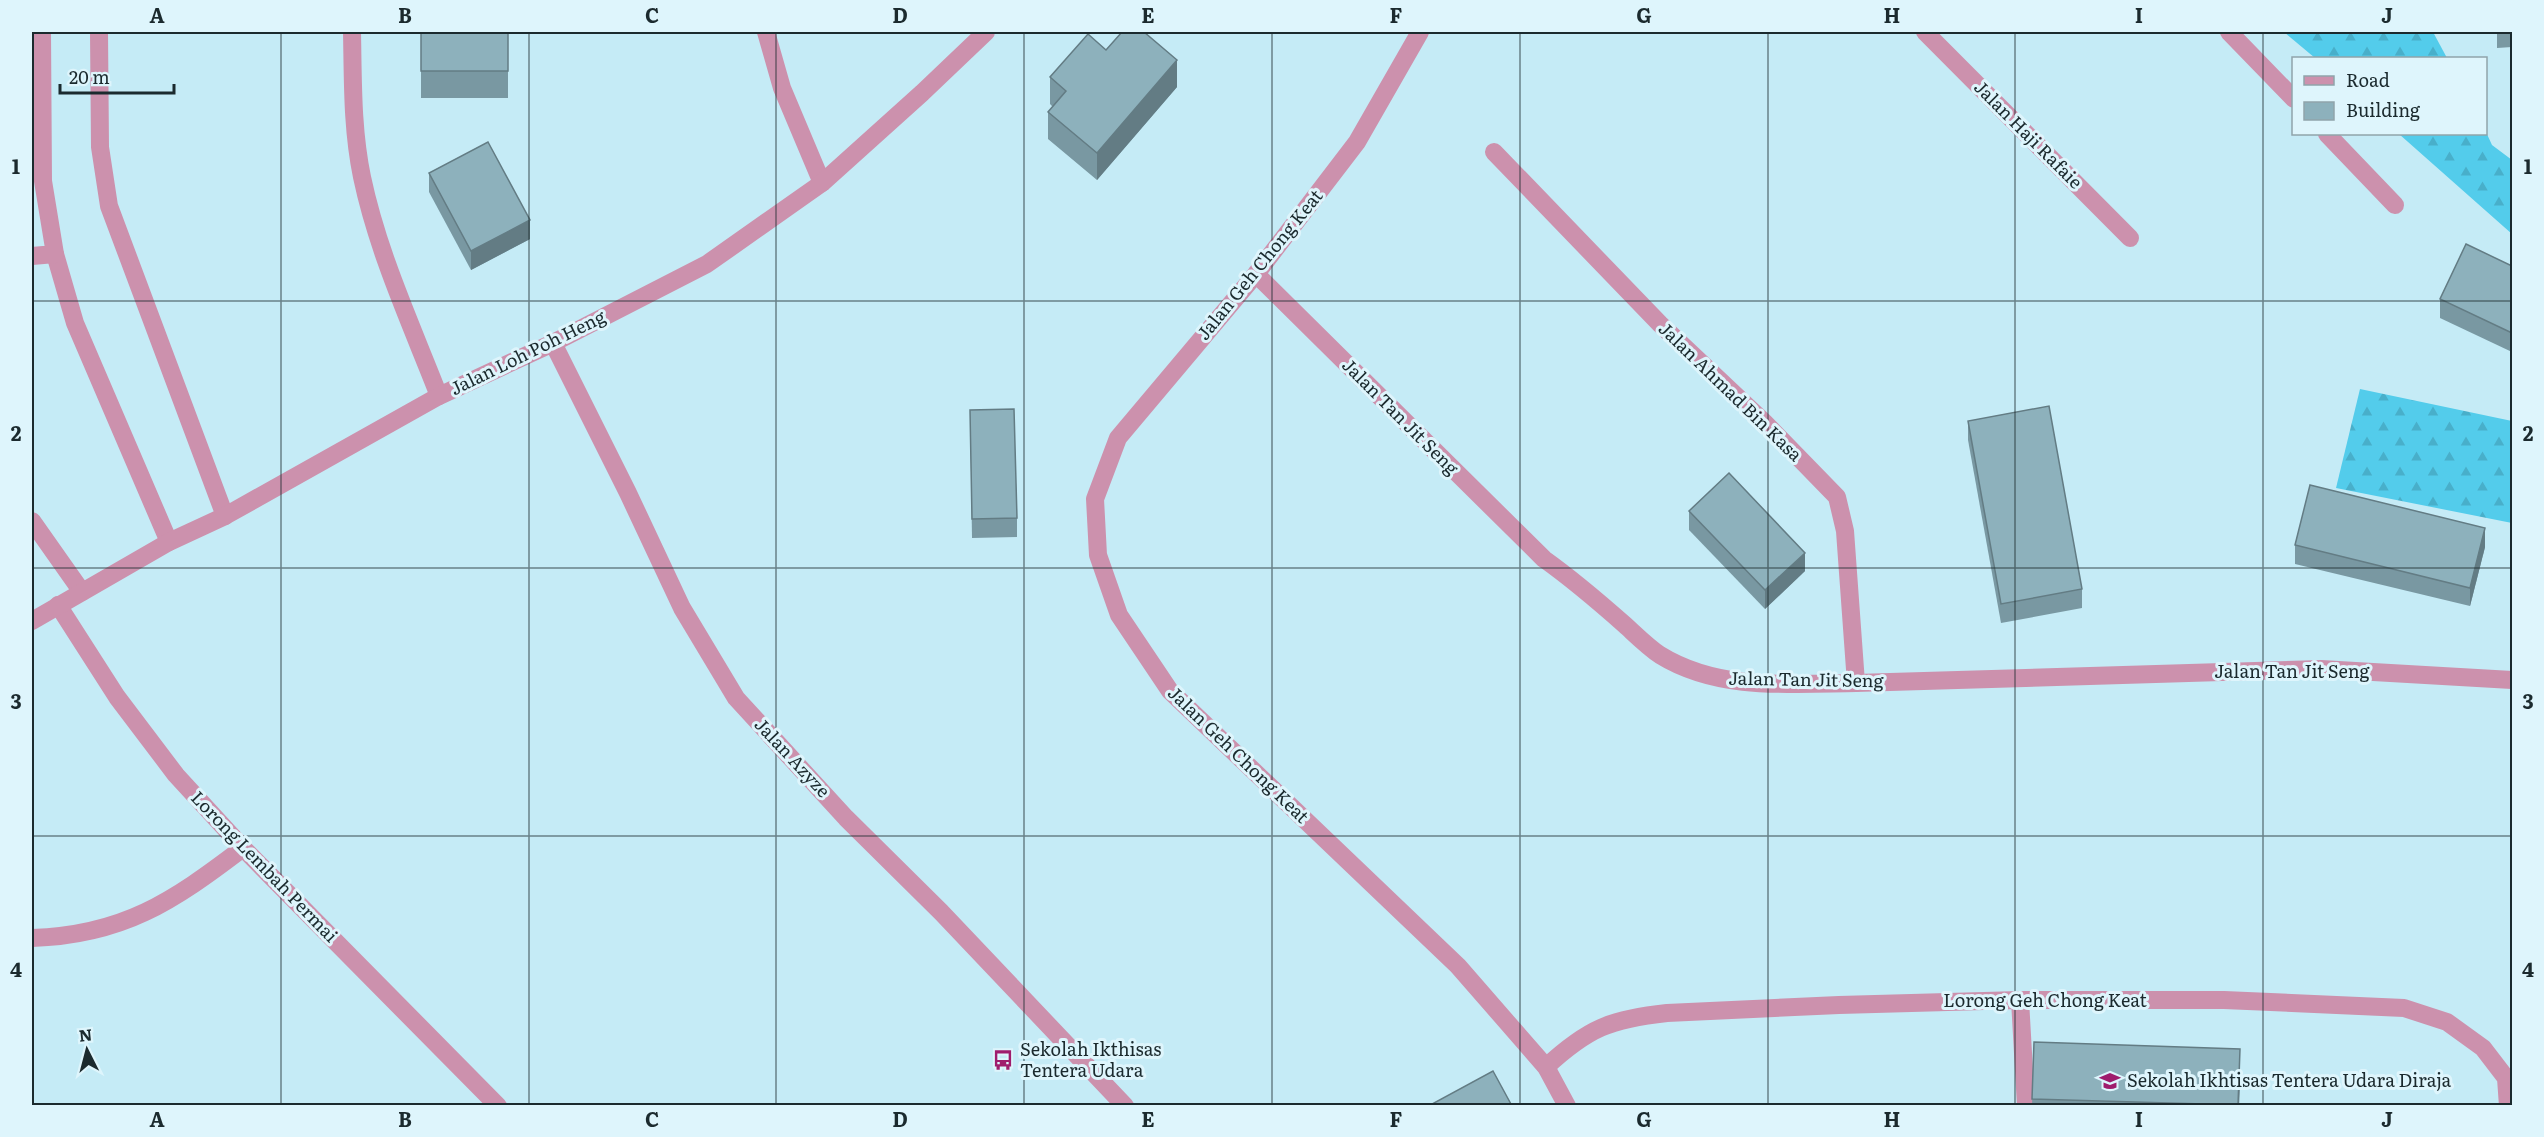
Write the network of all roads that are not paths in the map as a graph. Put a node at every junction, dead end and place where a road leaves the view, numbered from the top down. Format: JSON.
{"nodes":[{"id":1,"x":42,"y":32,"type":"edge"},
{"id":2,"x":99,"y":32,"type":"edge"},
{"id":3,"x":352,"y":32,"type":"edge"},
{"id":4,"x":766,"y":32,"type":"edge"},
{"id":5,"x":986,"y":32,"type":"edge"},
{"id":6,"x":1420,"y":32,"type":"edge"},
{"id":7,"x":1925,"y":32,"type":"edge"},
{"id":8,"x":2229,"y":32,"type":"edge"},
{"id":9,"x":2292,"y":97,"type":"edge"},
{"id":10,"x":2328,"y":135,"type":"edge"},
{"id":11,"x":1494,"y":152,"type":"dead end"},
{"id":12,"x":822,"y":183,"type":"junction"},
{"id":13,"x":2395,"y":205,"type":"dead end"},
{"id":14,"x":2130,"y":238,"type":"dead end"},
{"id":15,"x":55,"y":255,"type":"junction"},
{"id":16,"x":32,"y":256,"type":"edge"},
{"id":17,"x":1256,"y":274,"type":"junction"},
{"id":18,"x":553,"y":343,"type":"junction"},
{"id":19,"x":439,"y":396,"type":"junction"},
{"id":20,"x":225,"y":516,"type":"junction"},
{"id":21,"x":32,"y":521,"type":"edge"},
{"id":22,"x":169,"y":542,"type":"junction"},
{"id":23,"x":82,"y":592,"type":"junction"},
{"id":24,"x":58,"y":605,"type":"junction"},
{"id":25,"x":32,"y":621,"type":"edge"},
{"id":26,"x":2512,"y":680,"type":"edge"},
{"id":27,"x":1856,"y":683,"type":"junction"},
{"id":28,"x":243,"y":848,"type":"junction"},
{"id":29,"x":32,"y":938,"type":"edge"},
{"id":30,"x":2019,"y":1000,"type":"junction"},
{"id":31,"x":1546,"y":1067,"type":"junction"},
{"id":32,"x":498,"y":1106,"type":"edge"},
{"id":33,"x":1125,"y":1106,"type":"edge"},
{"id":34,"x":1567,"y":1106,"type":"edge"},
{"id":35,"x":2026,"y":1106,"type":"edge"},
{"id":36,"x":2508,"y":1106,"type":"edge"}],
"edges":[{"from":1,"to":15,"type":"street"},
{"from":2,"to":20,"type":"street"},
{"from":3,"to":19,"type":"street"},
{"from":4,"to":12,"type":"street"},
{"from":5,"to":12,"type":"street","name":"Jalan Loh Poh Heng"},
{"from":6,"to":17,"type":"street","name":"Jalan Geh Chong Keat"},
{"from":7,"to":14,"type":"street","name":"Jalan Haji Rafaie"},
{"from":8,"to":9,"type":"street"},
{"from":10,"to":13,"type":"street"},
{"from":11,"to":27,"type":"street","name":"Jalan Ahmad Bin Kasa"},
{"from":12,"to":18,"type":"street","name":"Jalan Loh Poh Heng"},
{"from":15,"to":16,"type":"street"},
{"from":15,"to":22,"type":"street"},
{"from":17,"to":27,"type":"street","name":"Jalan Tan Jit Seng"},
{"from":17,"to":31,"type":"street","name":"Jalan Geh Chong Keat"},
{"from":18,"to":19,"type":"street","name":"Jalan Loh Poh Heng"},
{"from":18,"to":33,"type":"street","name":"Jalan Azyze"},
{"from":19,"to":20,"type":"street","name":"Jalan Loh Poh Heng"},
{"from":20,"to":22,"type":"street","name":"Jalan Loh Poh Heng"},
{"from":21,"to":23,"type":"street"},
{"from":22,"to":23,"type":"street","name":"Jalan Loh Poh Heng"},
{"from":23,"to":24,"type":"street","name":"Jalan Loh Poh Heng"},
{"from":24,"to":25,"type":"street","name":"Jalan Loh Poh Heng"},
{"from":24,"to":28,"type":"street","name":"Lorong Lembah Permai"},
{"from":26,"to":27,"type":"street","name":"Jalan Tan Jit Seng"},
{"from":28,"to":29,"type":"street"},
{"from":28,"to":32,"type":"street","name":"Lorong Lembah Permai"},
{"from":30,"to":31,"type":"street","name":"Lorong Geh Chong Keat"},
{"from":30,"to":35,"type":"street"},
{"from":30,"to":36,"type":"street","name":"Lorong Geh Chong Keat"},
{"from":31,"to":34,"type":"street","name":"Jalan Geh Chong Keat"}]}
